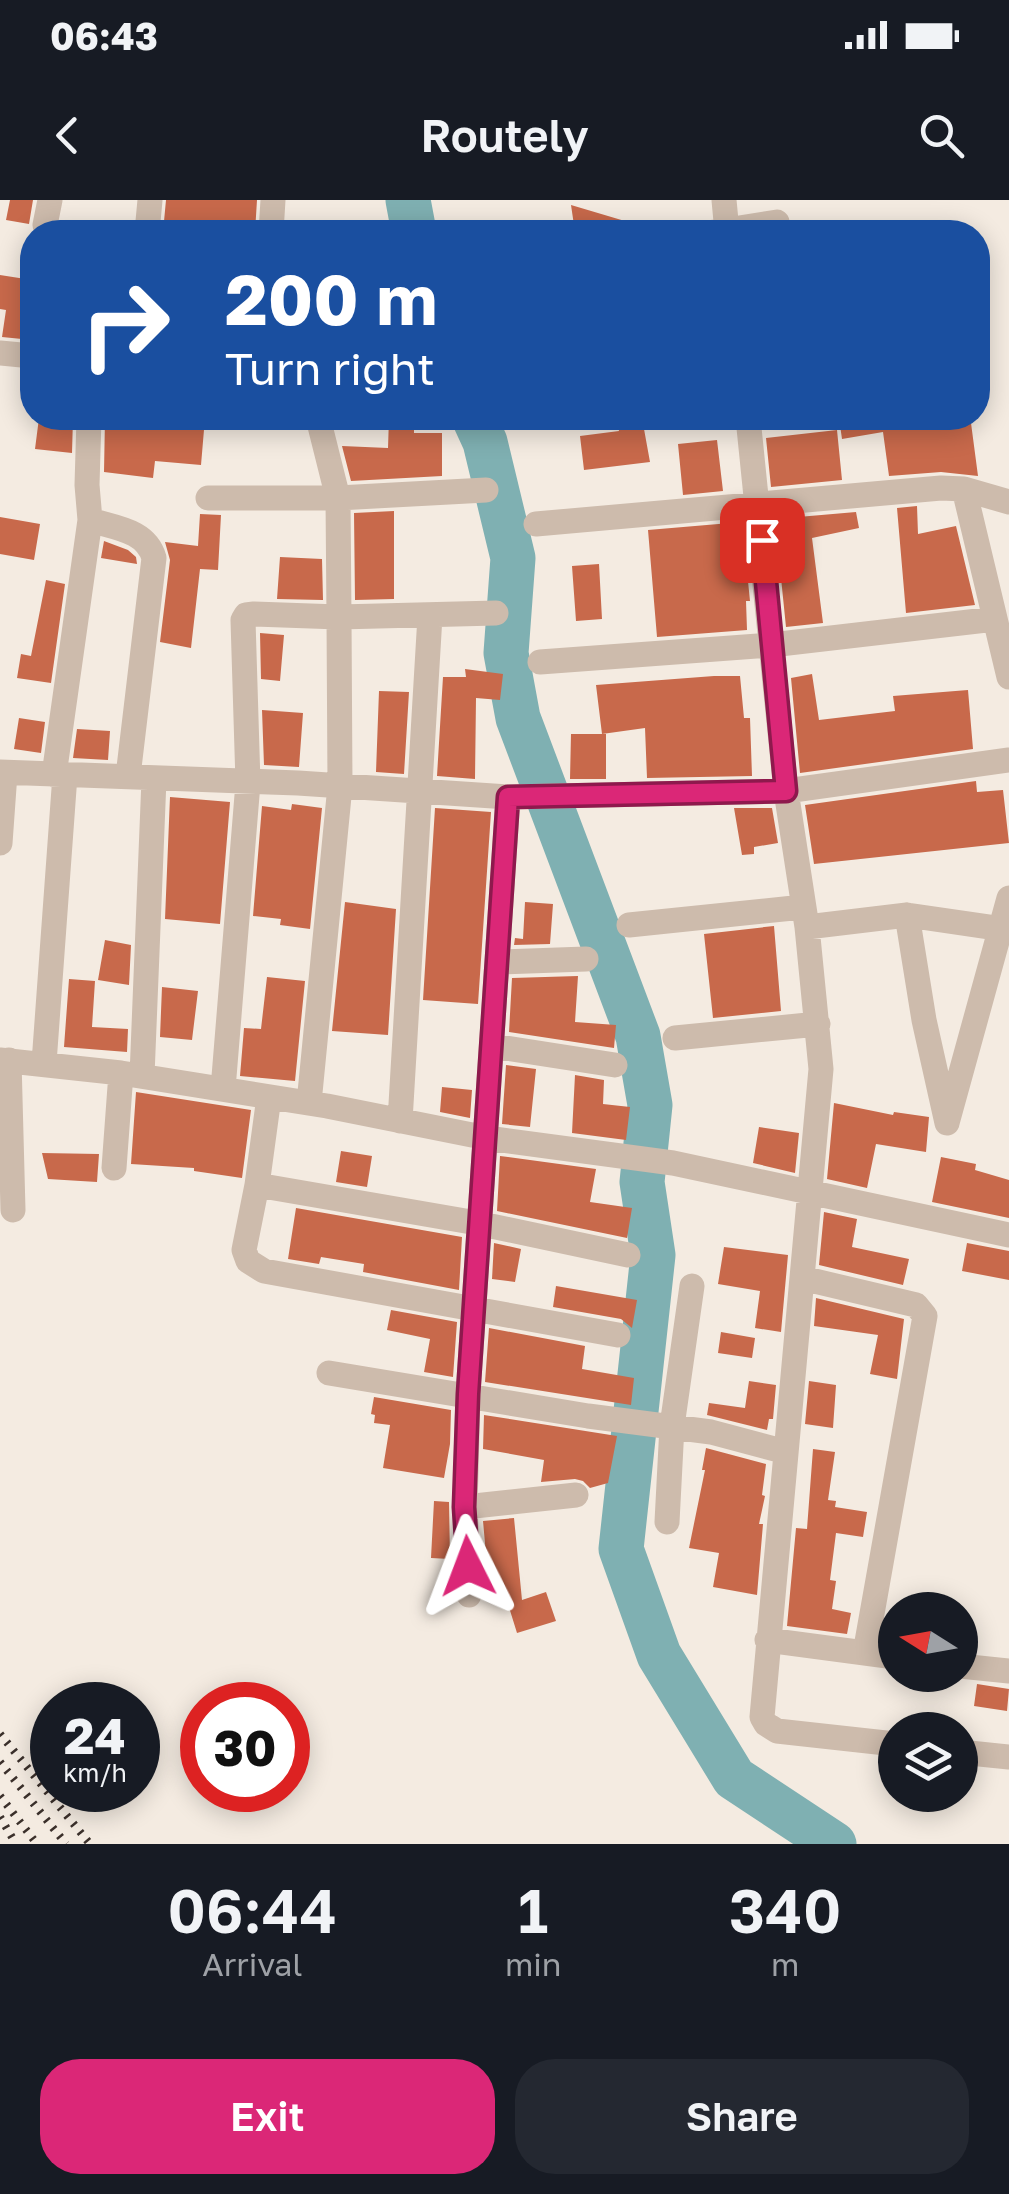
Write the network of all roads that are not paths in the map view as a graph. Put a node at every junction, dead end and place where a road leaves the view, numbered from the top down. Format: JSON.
{"nodes":[{"id":1,"x":89,"y":430,"type":"edge"},
{"id":2,"x":321,"y":430,"type":"edge"},
{"id":3,"x":750,"y":430,"type":"edge"},
{"id":4,"x":486,"y":490,"type":"dead end"},
{"id":5,"x":964,"y":490,"type":"junction"},
{"id":6,"x":208,"y":498,"type":"dead end"},
{"id":7,"x":338,"y":498,"type":"junction"},
{"id":8,"x":1009,"y":502,"type":"edge"},
{"id":9,"x":759,"y":506,"type":"junction"},
{"id":10,"x":90,"y":520,"type":"junction"},
{"id":11,"x":536,"y":524,"type":"dead end"},
{"id":12,"x":496,"y":613,"type":"dead end"},
{"id":13,"x":430,"y":616,"type":"junction"},
{"id":14,"x":339,"y":617,"type":"junction"},
{"id":15,"x":995,"y":618,"type":"junction"},
{"id":16,"x":770,"y":645,"type":"junction"},
{"id":17,"x":540,"y":662,"type":"dead end"},
{"id":18,"x":1009,"y":678,"type":"edge"},
{"id":19,"x":1009,"y":760,"type":"edge"},
{"id":20,"x":2,"y":773,"type":"edge"},
{"id":21,"x":59,"y":775,"type":"junction"},
{"id":22,"x":141,"y":777,"type":"junction"},
{"id":23,"x":248,"y":783,"type":"junction"},
{"id":24,"x":340,"y":786,"type":"junction"},
{"id":25,"x":419,"y":791,"type":"junction"},
{"id":26,"x":786,"y":791,"type":"junction"},
{"id":27,"x":520,"y":796,"type":"junction"},
{"id":28,"x":0,"y":843,"type":"edge"},
{"id":29,"x":1009,"y":898,"type":"edge"},
{"id":30,"x":907,"y":915,"type":"junction"},
{"id":31,"x":805,"y":917,"type":"junction"},
{"id":32,"x":629,"y":925,"type":"dead end"},
{"id":33,"x":1005,"y":929,"type":"edge"},
{"id":34,"x":586,"y":959,"type":"dead end"},
{"id":35,"x":498,"y":962,"type":"junction"},
{"id":36,"x":818,"y":1024,"type":"junction"},
{"id":37,"x":675,"y":1038,"type":"dead end"},
{"id":38,"x":493,"y":1046,"type":"junction"},
{"id":39,"x":4,"y":1060,"type":"edge"},
{"id":40,"x":44,"y":1062,"type":"junction"},
{"id":41,"x":616,"y":1065,"type":"dead end"},
{"id":42,"x":131,"y":1074,"type":"junction"},
{"id":43,"x":224,"y":1089,"type":"junction"},
{"id":44,"x":269,"y":1097,"type":"junction"},
{"id":45,"x":309,"y":1103,"type":"junction"},
{"id":46,"x":400,"y":1121,"type":"junction"},
{"id":47,"x":487,"y":1138,"type":"junction"},
{"id":48,"x":114,"y":1168,"type":"dead end"},
{"id":49,"x":257,"y":1185,"type":"junction"},
{"id":50,"x":808,"y":1190,"type":"junction"},
{"id":51,"x":13,"y":1210,"type":"dead end"},
{"id":52,"x":478,"y":1223,"type":"junction"},
{"id":53,"x":1009,"y":1235,"type":"edge"},
{"id":54,"x":628,"y":1255,"type":"dead end"},
{"id":55,"x":802,"y":1278,"type":"junction"},
{"id":56,"x":692,"y":1286,"type":"dead end"},
{"id":57,"x":474,"y":1308,"type":"junction"},
{"id":58,"x":618,"y":1335,"type":"dead end"},
{"id":59,"x":329,"y":1372,"type":"dead end"},
{"id":60,"x":468,"y":1394,"type":"junction"},
{"id":61,"x":672,"y":1426,"type":"junction"},
{"id":62,"x":786,"y":1452,"type":"junction"},
{"id":63,"x":576,"y":1494,"type":"dead end"},
{"id":64,"x":464,"y":1507,"type":"junction"},
{"id":65,"x":668,"y":1522,"type":"dead end"},
{"id":66,"x":469,"y":1595,"type":"dead end"},
{"id":67,"x":767,"y":1640,"type":"junction"},
{"id":68,"x":865,"y":1653,"type":"junction"},
{"id":69,"x":878,"y":1655,"type":"edge"},
{"id":70,"x":978,"y":1668,"type":"edge"},
{"id":71,"x":1009,"y":1671,"type":"edge"},
{"id":72,"x":878,"y":1742,"type":"edge"},
{"id":73,"x":978,"y":1754,"type":"edge"},
{"id":74,"x":1009,"y":1758,"type":"edge"}],
"edges":[{"from":1,"to":10,"type":"street"},
{"from":2,"to":7,"type":"street"},
{"from":3,"to":9,"type":"street"},
{"from":4,"to":7,"type":"street"},
{"from":5,"to":8,"type":"street"},
{"from":5,"to":9,"type":"street"},
{"from":5,"to":15,"type":"street"},
{"from":6,"to":7,"type":"street"},
{"from":7,"to":14,"type":"street"},
{"from":9,"to":11,"type":"street"},
{"from":9,"to":16,"type":"street"},
{"from":10,"to":21,"type":"street"},
{"from":10,"to":22,"type":"street"},
{"from":12,"to":13,"type":"street"},
{"from":13,"to":14,"type":"street"},
{"from":13,"to":25,"type":"street"},
{"from":14,"to":23,"type":"street"},
{"from":14,"to":24,"type":"street"},
{"from":15,"to":16,"type":"street"},
{"from":15,"to":18,"type":"street"},
{"from":16,"to":17,"type":"street"},
{"from":16,"to":26,"type":"street"},
{"from":19,"to":26,"type":"street"},
{"from":20,"to":21,"type":"street"},
{"from":20,"to":28,"type":"street"},
{"from":21,"to":22,"type":"street"},
{"from":21,"to":40,"type":"street"},
{"from":22,"to":23,"type":"street"},
{"from":22,"to":42,"type":"street"},
{"from":23,"to":24,"type":"street"},
{"from":23,"to":43,"type":"street"},
{"from":24,"to":25,"type":"street"},
{"from":24,"to":45,"type":"street"},
{"from":25,"to":27,"type":"street"},
{"from":25,"to":46,"type":"street"},
{"from":26,"to":27,"type":"street"},
{"from":26,"to":31,"type":"street"},
{"from":27,"to":35,"type":"street"},
{"from":29,"to":33,"type":"street"},
{"from":30,"to":31,"type":"street"},
{"from":30,"to":33,"type":"street"},
{"from":30,"to":33,"type":"street"},
{"from":31,"to":32,"type":"street"},
{"from":31,"to":36,"type":"street"},
{"from":34,"to":35,"type":"street"},
{"from":35,"to":38,"type":"street"},
{"from":36,"to":37,"type":"street"},
{"from":36,"to":50,"type":"street"},
{"from":38,"to":41,"type":"street"},
{"from":38,"to":47,"type":"street"},
{"from":39,"to":40,"type":"street"},
{"from":39,"to":51,"type":"street"},
{"from":40,"to":42,"type":"street"},
{"from":42,"to":43,"type":"street"},
{"from":42,"to":48,"type":"street"},
{"from":43,"to":44,"type":"street"},
{"from":44,"to":45,"type":"street"},
{"from":44,"to":49,"type":"street"},
{"from":45,"to":46,"type":"street"},
{"from":46,"to":47,"type":"street"},
{"from":47,"to":50,"type":"street"},
{"from":47,"to":52,"type":"street"},
{"from":49,"to":52,"type":"street"},
{"from":49,"to":57,"type":"street"},
{"from":50,"to":53,"type":"street"},
{"from":50,"to":55,"type":"street"},
{"from":52,"to":54,"type":"street"},
{"from":52,"to":57,"type":"street"},
{"from":55,"to":62,"type":"street"},
{"from":55,"to":68,"type":"street"},
{"from":56,"to":61,"type":"street"},
{"from":57,"to":58,"type":"street"},
{"from":57,"to":60,"type":"street"},
{"from":59,"to":60,"type":"street"},
{"from":60,"to":61,"type":"street"},
{"from":60,"to":64,"type":"street"},
{"from":61,"to":62,"type":"street"},
{"from":61,"to":65,"type":"street"},
{"from":62,"to":67,"type":"street"},
{"from":63,"to":64,"type":"street"},
{"from":64,"to":66,"type":"street"},
{"from":67,"to":68,"type":"street"},
{"from":67,"to":72,"type":"street"},
{"from":68,"to":69,"type":"street"},
{"from":70,"to":71,"type":"street"},
{"from":73,"to":74,"type":"street"}]}
